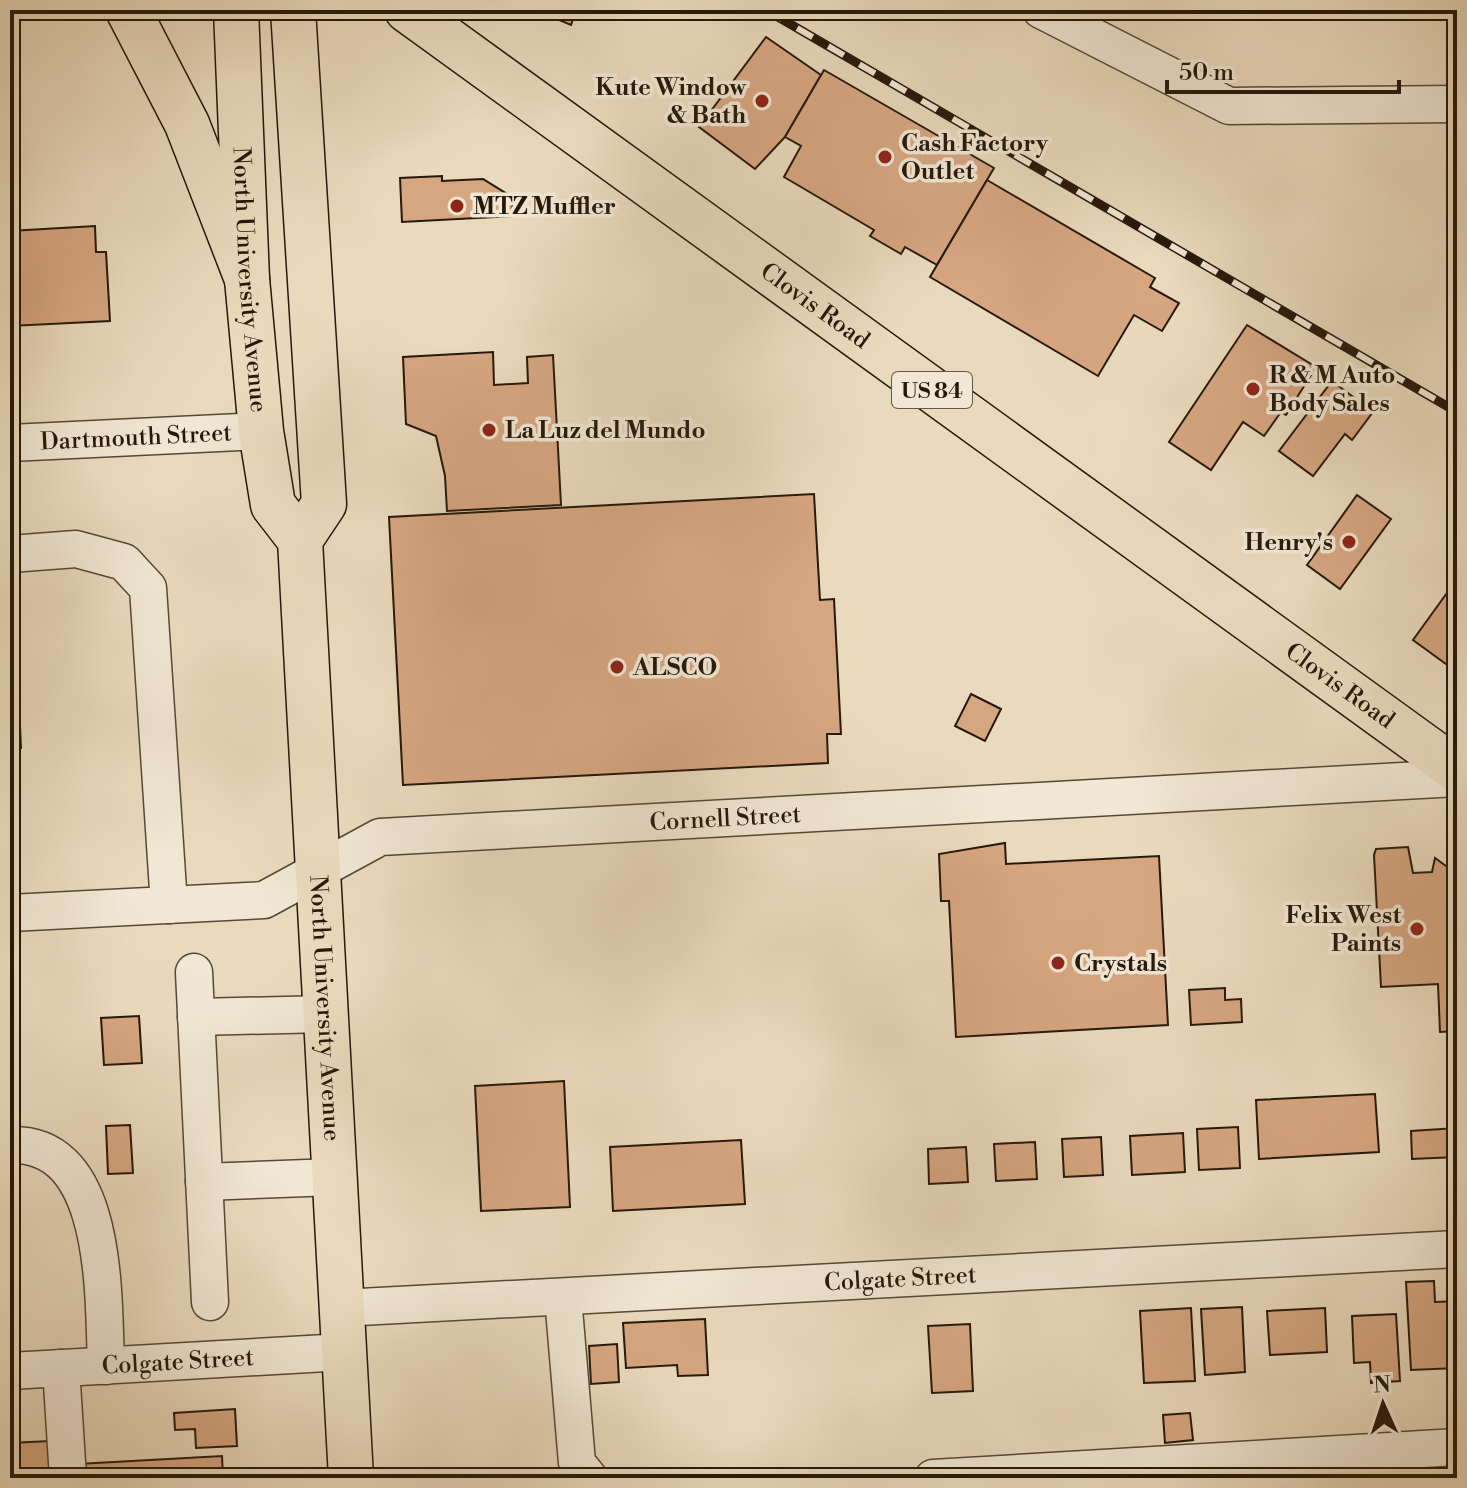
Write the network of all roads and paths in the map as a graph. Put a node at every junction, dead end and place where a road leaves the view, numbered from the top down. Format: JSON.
{"nodes":[{"id":1,"x":128,"y":10,"type":"edge"},
{"id":2,"x":236,"y":10,"type":"edge"},
{"id":3,"x":293,"y":10,"type":"edge"},
{"id":4,"x":407,"y":10,"type":"edge"},
{"id":5,"x":1041,"y":10,"type":"edge"},
{"id":6,"x":1457,"y":104,"type":"edge"},
{"id":7,"x":247,"y":279,"type":"junction"},
{"id":8,"x":261,"y":431,"type":"junction"},
{"id":9,"x":10,"y":443,"type":"edge"},
{"id":10,"x":300,"y":540,"type":"junction"},
{"id":11,"x":10,"y":554,"type":"edge"},
{"id":12,"x":1457,"y":770,"type":"edge"},
{"id":13,"x":1457,"y":778,"type":"edge"},
{"id":14,"x":318,"y":873,"type":"junction"},
{"id":15,"x":169,"y":905,"type":"junction"},
{"id":16,"x":10,"y":913,"type":"edge"},
{"id":17,"x":194,"y":972,"type":"dead end"},
{"id":18,"x":326,"y":1014,"type":"junction"},
{"id":19,"x":196,"y":1017,"type":"junction"},
{"id":20,"x":10,"y":1145,"type":"edge"},
{"id":21,"x":334,"y":1177,"type":"junction"},
{"id":22,"x":204,"y":1182,"type":"junction"},
{"id":23,"x":1457,"y":1249,"type":"edge"},
{"id":24,"x":563,"y":1297,"type":"junction"},
{"id":25,"x":210,"y":1302,"type":"dead end"},
{"id":26,"x":341,"y":1308,"type":"junction"},
{"id":27,"x":344,"y":1352,"type":"junction"},
{"id":28,"x":106,"y":1366,"type":"junction"},
{"id":29,"x":61,"y":1368,"type":"junction"},
{"id":30,"x":10,"y":1371,"type":"edge"},
{"id":31,"x":1457,"y":1447,"type":"edge"},
{"id":32,"x":68,"y":1478,"type":"edge"},
{"id":33,"x":351,"y":1478,"type":"edge"},
{"id":34,"x":589,"y":1478,"type":"edge"},
{"id":35,"x":933,"y":1478,"type":"edge"}],
"edges":[{"from":1,"to":7,"type":"main road"},
{"from":2,"to":7,"type":"main road","name":"North University Avenue"},
{"from":3,"to":10,"type":"main road"},
{"from":4,"to":12,"type":"main road","name":"Clovis Road","number":"US 84"},
{"from":5,"to":6,"type":"street"},
{"from":7,"to":8,"type":"main road","name":"North University Avenue"},
{"from":8,"to":9,"type":"street","name":"Dartmouth Street"},
{"from":8,"to":10,"type":"main road","name":"North University Avenue"},
{"from":10,"to":14,"type":"main road","name":"North University Avenue"},
{"from":11,"to":15,"type":"street"},
{"from":13,"to":14,"type":"street","name":"Cornell Street"},
{"from":14,"to":15,"type":"street","name":"Cornell Street"},
{"from":14,"to":18,"type":"main road","name":"North University Avenue"},
{"from":15,"to":16,"type":"street","name":"Cornell Street"},
{"from":17,"to":19,"type":"street"},
{"from":18,"to":19,"type":"street"},
{"from":18,"to":21,"type":"main road","name":"North University Avenue"},
{"from":19,"to":22,"type":"street"},
{"from":20,"to":28,"type":"street"},
{"from":21,"to":22,"type":"street"},
{"from":21,"to":26,"type":"main road","name":"North University Avenue"},
{"from":22,"to":25,"type":"street"},
{"from":23,"to":24,"type":"street","name":"Colgate Street"},
{"from":24,"to":26,"type":"street","name":"Colgate Street"},
{"from":24,"to":34,"type":"street"},
{"from":26,"to":27,"type":"main road","name":"North University Avenue"},
{"from":27,"to":28,"type":"street","name":"Colgate Street"},
{"from":27,"to":33,"type":"main road","name":"North University Avenue"},
{"from":28,"to":29,"type":"street","name":"Colgate Street"},
{"from":29,"to":30,"type":"street","name":"Colgate Street"},
{"from":29,"to":32,"type":"street"},
{"from":31,"to":35,"type":"street"}]}
